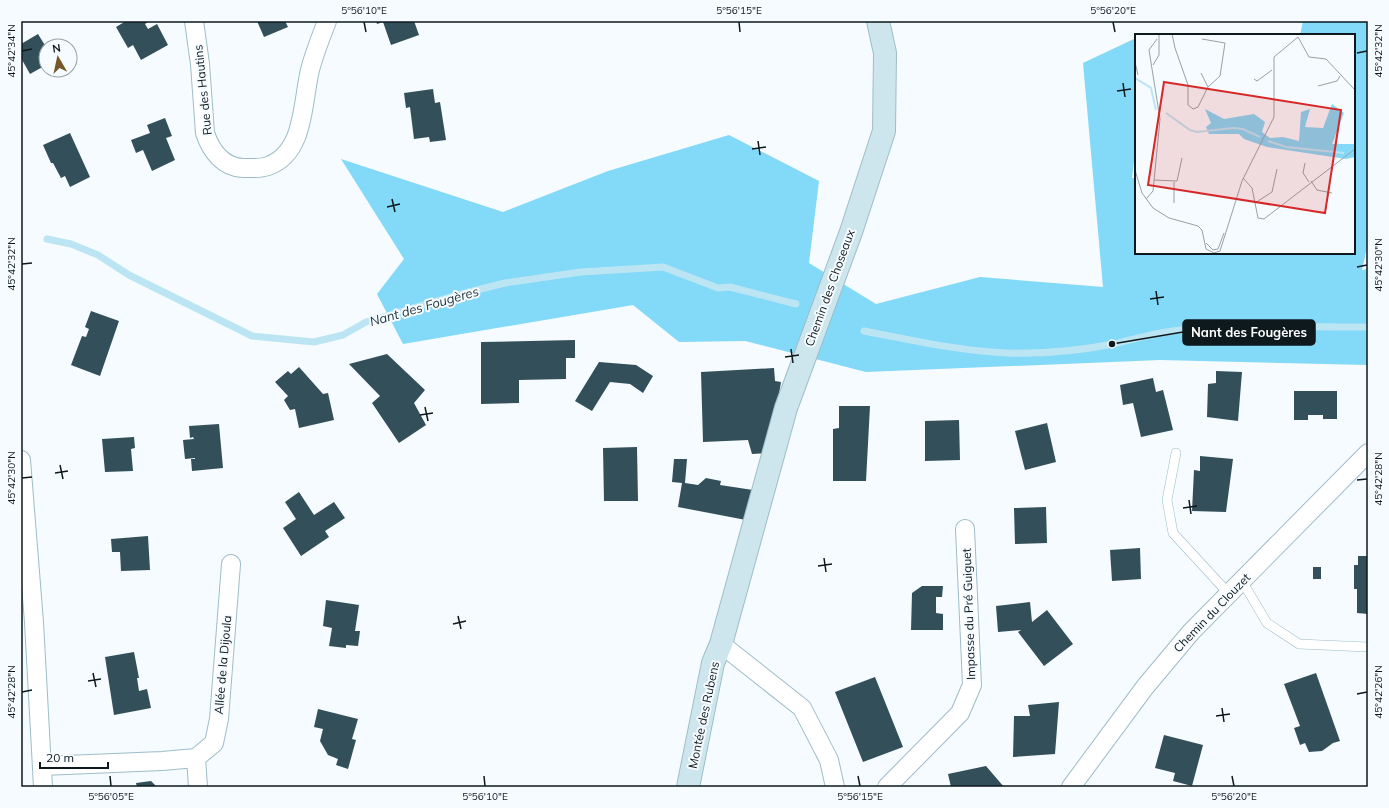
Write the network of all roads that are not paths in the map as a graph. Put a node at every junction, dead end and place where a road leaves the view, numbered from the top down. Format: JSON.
{"nodes":[{"id":1,"x":194,"y":21,"type":"edge"},
{"id":2,"x":327,"y":21,"type":"edge"},
{"id":3,"x":878,"y":21,"type":"edge"},
{"id":4,"x":1176,"y":453,"type":"dead end"},
{"id":5,"x":1368,"y":453,"type":"edge"},
{"id":6,"x":21,"y":460,"type":"edge"},
{"id":7,"x":965,"y":529,"type":"dead end"},
{"id":8,"x":231,"y":564,"type":"dead end"},
{"id":9,"x":1236,"y":587,"type":"junction"},
{"id":10,"x":721,"y":644,"type":"junction"},
{"id":11,"x":1368,"y":647,"type":"edge"},
{"id":12,"x":196,"y":758,"type":"junction"},
{"id":13,"x":42,"y":766,"type":"junction"},
{"id":14,"x":42,"y":787,"type":"edge"},
{"id":15,"x":198,"y":787,"type":"edge"},
{"id":16,"x":688,"y":787,"type":"edge"},
{"id":17,"x":835,"y":787,"type":"edge"},
{"id":18,"x":886,"y":787,"type":"edge"},
{"id":19,"x":1071,"y":787,"type":"edge"}],
"edges":[{"from":1,"to":2,"type":"street","name":"Rue des Hautins"},
{"from":3,"to":10,"type":"street","name":"Chemin des Choseaux"},
{"from":4,"to":9,"type":"lane"},
{"from":5,"to":9,"type":"street","name":"Chemin du Clouzet"},
{"from":6,"to":13,"type":"street"},
{"from":7,"to":18,"type":"street","name":"Impasse du Pré Guiguet"},
{"from":8,"to":12,"type":"street","name":"Allée de la Dijoula"},
{"from":9,"to":11,"type":"lane"},
{"from":9,"to":19,"type":"street","name":"Chemin du Clouzet"},
{"from":10,"to":16,"type":"street","name":"Montée des Rubens"},
{"from":10,"to":17,"type":"street"},
{"from":12,"to":13,"type":"street"},
{"from":12,"to":15,"type":"street"},
{"from":13,"to":14,"type":"street"}]}
